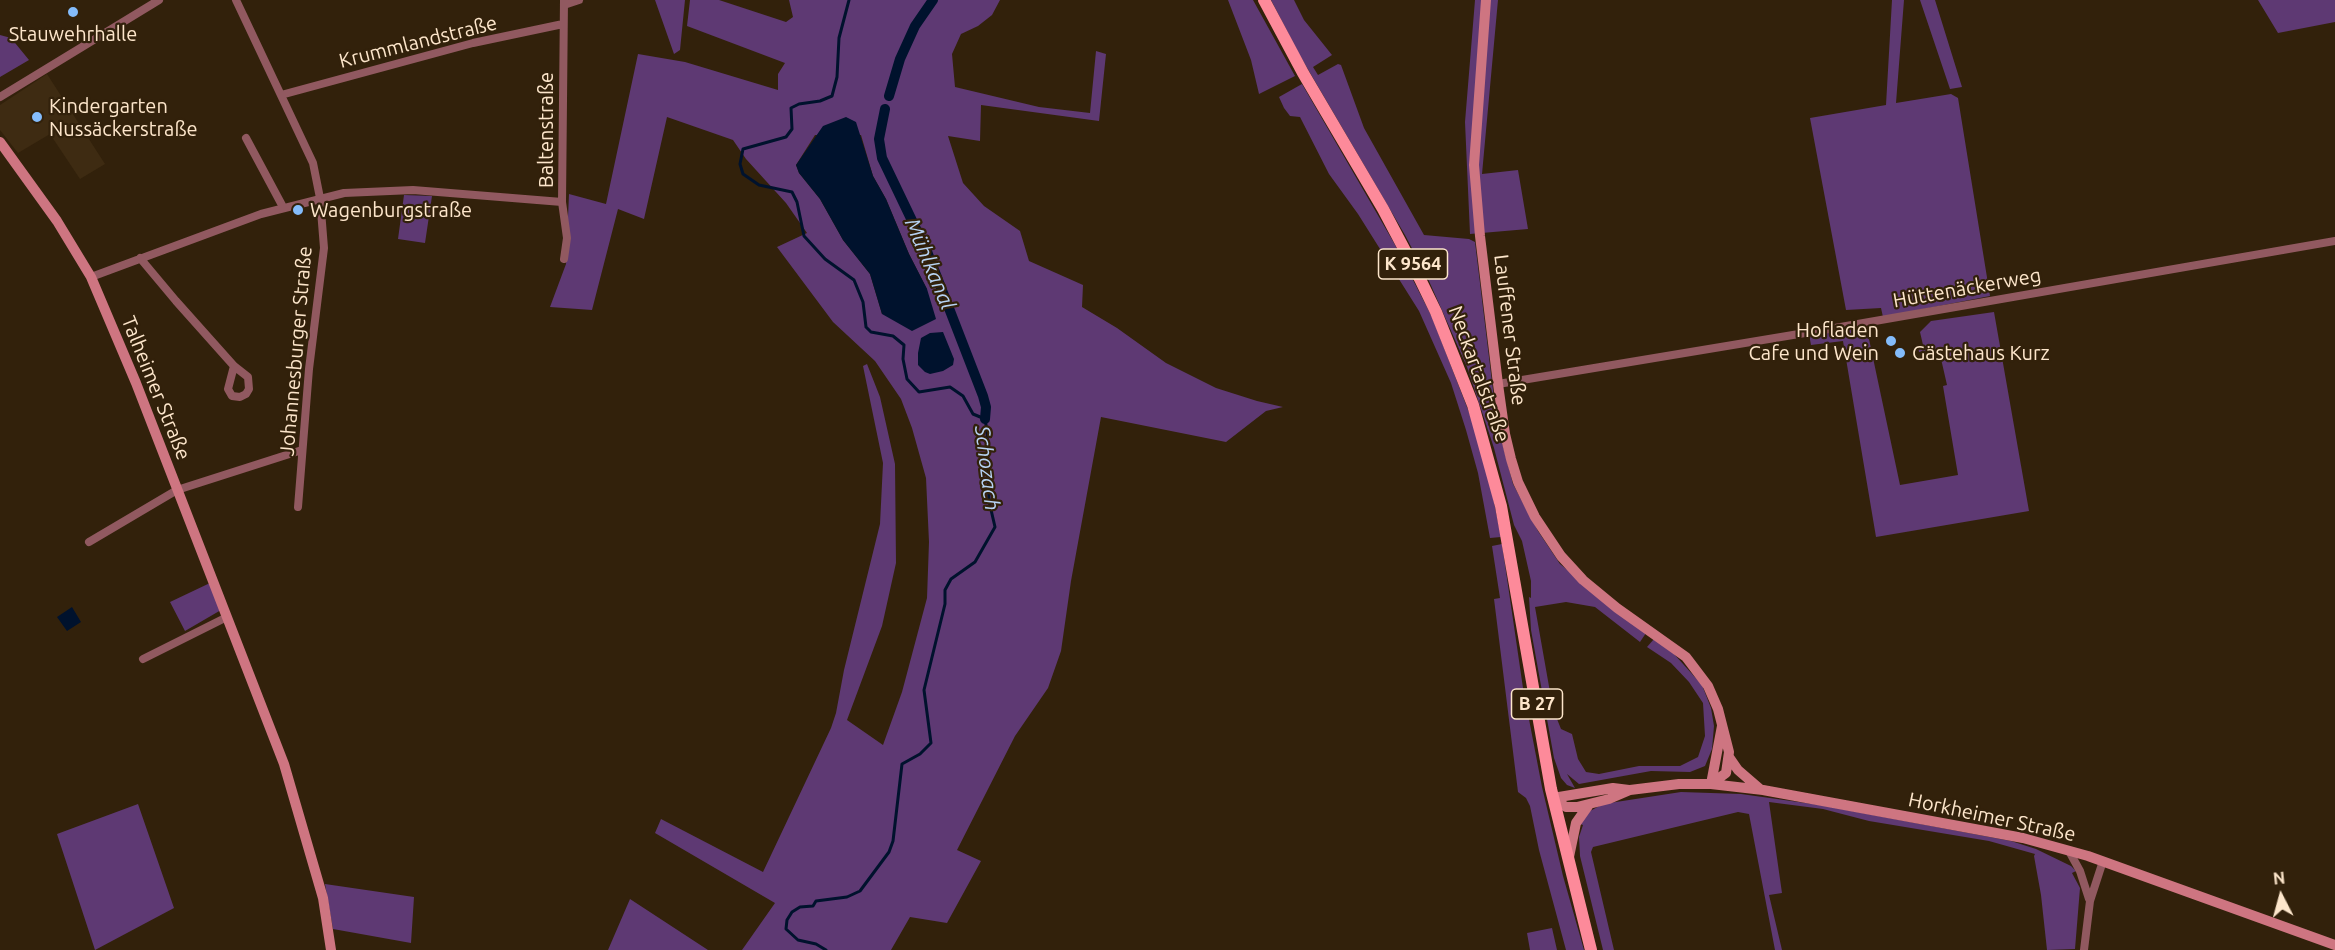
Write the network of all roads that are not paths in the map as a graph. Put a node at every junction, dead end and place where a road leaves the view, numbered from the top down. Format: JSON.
{"nodes":[{"id":1,"x":159,"y":0,"type":"edge"},
{"id":2,"x":236,"y":0,"type":"edge"},
{"id":3,"x":579,"y":0,"type":"edge"},
{"id":4,"x":1264,"y":0,"type":"edge"},
{"id":5,"x":1486,"y":0,"type":"edge"},
{"id":6,"x":564,"y":2,"type":"edge"},
{"id":7,"x":563,"y":24,"type":"junction"},
{"id":8,"x":281,"y":95,"type":"junction"},
{"id":9,"x":0,"y":97,"type":"edge"},
{"id":10,"x":246,"y":138,"type":"dead end"},
{"id":11,"x":0,"y":142,"type":"edge"},
{"id":12,"x":320,"y":198,"type":"junction"},
{"id":13,"x":562,"y":202,"type":"junction"},
{"id":14,"x":283,"y":207,"type":"junction"},
{"id":15,"x":2335,"y":241,"type":"edge"},
{"id":16,"x":140,"y":258,"type":"junction"},
{"id":17,"x":564,"y":259,"type":"dead end"},
{"id":18,"x":91,"y":277,"type":"junction"},
{"id":19,"x":234,"y":366,"type":"dead end"},
{"id":20,"x":1498,"y":384,"type":"junction"},
{"id":21,"x":302,"y":450,"type":"junction"},
{"id":22,"x":177,"y":490,"type":"junction"},
{"id":23,"x":298,"y":507,"type":"dead end"},
{"id":24,"x":89,"y":542,"type":"dead end"},
{"id":25,"x":1521,"y":610,"type":"joint"},
{"id":26,"x":227,"y":617,"type":"junction"},
{"id":27,"x":143,"y":659,"type":"dead end"},
{"id":28,"x":1723,"y":725,"type":"junction"},
{"id":29,"x":1729,"y":757,"type":"junction"},
{"id":30,"x":1711,"y":784,"type":"junction"},
{"id":31,"x":1760,"y":789,"type":"junction"},
{"id":32,"x":1629,"y":790,"type":"junction"},
{"id":33,"x":1553,"y":798,"type":"junction"},
{"id":34,"x":1588,"y":806,"type":"junction"},
{"id":35,"x":2069,"y":851,"type":"junction"},
{"id":36,"x":2103,"y":861,"type":"junction"},
{"id":37,"x":1569,"y":863,"type":"junction"},
{"id":38,"x":2090,"y":901,"type":"junction"},
{"id":39,"x":2335,"y":945,"type":"edge"},
{"id":40,"x":331,"y":950,"type":"edge"},
{"id":41,"x":1591,"y":950,"type":"edge"},
{"id":42,"x":2084,"y":950,"type":"edge"}],
"edges":[{"from":1,"to":9,"type":"street"},
{"from":2,"to":8,"type":"street","name":"Johannesburger Straße"},
{"from":3,"to":6,"type":"street"},
{"from":4,"to":25,"type":"main road","name":"Neckartalstraße","number":"K 9564"},
{"from":5,"to":20,"type":"street","name":"Lauffener Straße"},
{"from":6,"to":7,"type":"street","name":"Baltenstraße"},
{"from":7,"to":8,"type":"street","name":"Krummlandstraße"},
{"from":7,"to":13,"type":"street","name":"Baltenstraße"},
{"from":8,"to":12,"type":"street","name":"Johannesburger Straße"},
{"from":10,"to":14,"type":"street"},
{"from":11,"to":18,"type":"street","name":"Talheimer Straße"},
{"from":12,"to":13,"type":"street"},
{"from":12,"to":14,"type":"street"},
{"from":12,"to":21,"type":"street","name":"Johannesburger Straße"},
{"from":13,"to":17,"type":"street","name":"Baltenstraße"},
{"from":14,"to":16,"type":"street"},
{"from":15,"to":20,"type":"street","name":"Hüttenäckerweg"},
{"from":16,"to":18,"type":"street"},
{"from":16,"to":19,"type":"street"},
{"from":18,"to":22,"type":"street","name":"Talheimer Straße"},
{"from":20,"to":28,"type":"street","name":"Lauffener Straße"},
{"from":21,"to":22,"type":"street"},
{"from":21,"to":23,"type":"street","name":"Johannesburger Straße"},
{"from":22,"to":24,"type":"street"},
{"from":22,"to":26,"type":"street","name":"Talheimer Straße"},
{"from":25,"to":33,"type":"main road","name":"Neckartalstraße","number":"B 27"},
{"from":26,"to":27,"type":"street"},
{"from":26,"to":40,"type":"street","name":"Talheimer Straße"},
{"from":28,"to":29,"type":"street","name":"Lauffener Straße"},
{"from":28,"to":30,"type":"street"},
{"from":29,"to":30,"type":"street"},
{"from":29,"to":31,"type":"street"},
{"from":30,"to":31,"type":"street","name":"Horkheimer Straße"},
{"from":30,"to":32,"type":"street","name":"Horkheimer Straße"},
{"from":31,"to":35,"type":"street","name":"Horkheimer Straße"},
{"from":32,"to":33,"type":"street","name":"Horkheimer Straße"},
{"from":32,"to":34,"type":"street","name":"Horkheimer Straße"},
{"from":33,"to":34,"type":"street","name":"Horkheimer Straße"},
{"from":33,"to":37,"type":"main road","number":"B 27"},
{"from":34,"to":37,"type":"street"},
{"from":35,"to":36,"type":"street","name":"Horkheimer Straße"},
{"from":35,"to":38,"type":"street"},
{"from":36,"to":38,"type":"street"},
{"from":36,"to":39,"type":"street","name":"Horkheimer Straße"},
{"from":37,"to":41,"type":"main road","number":"B 27"},
{"from":38,"to":42,"type":"street"}]}
